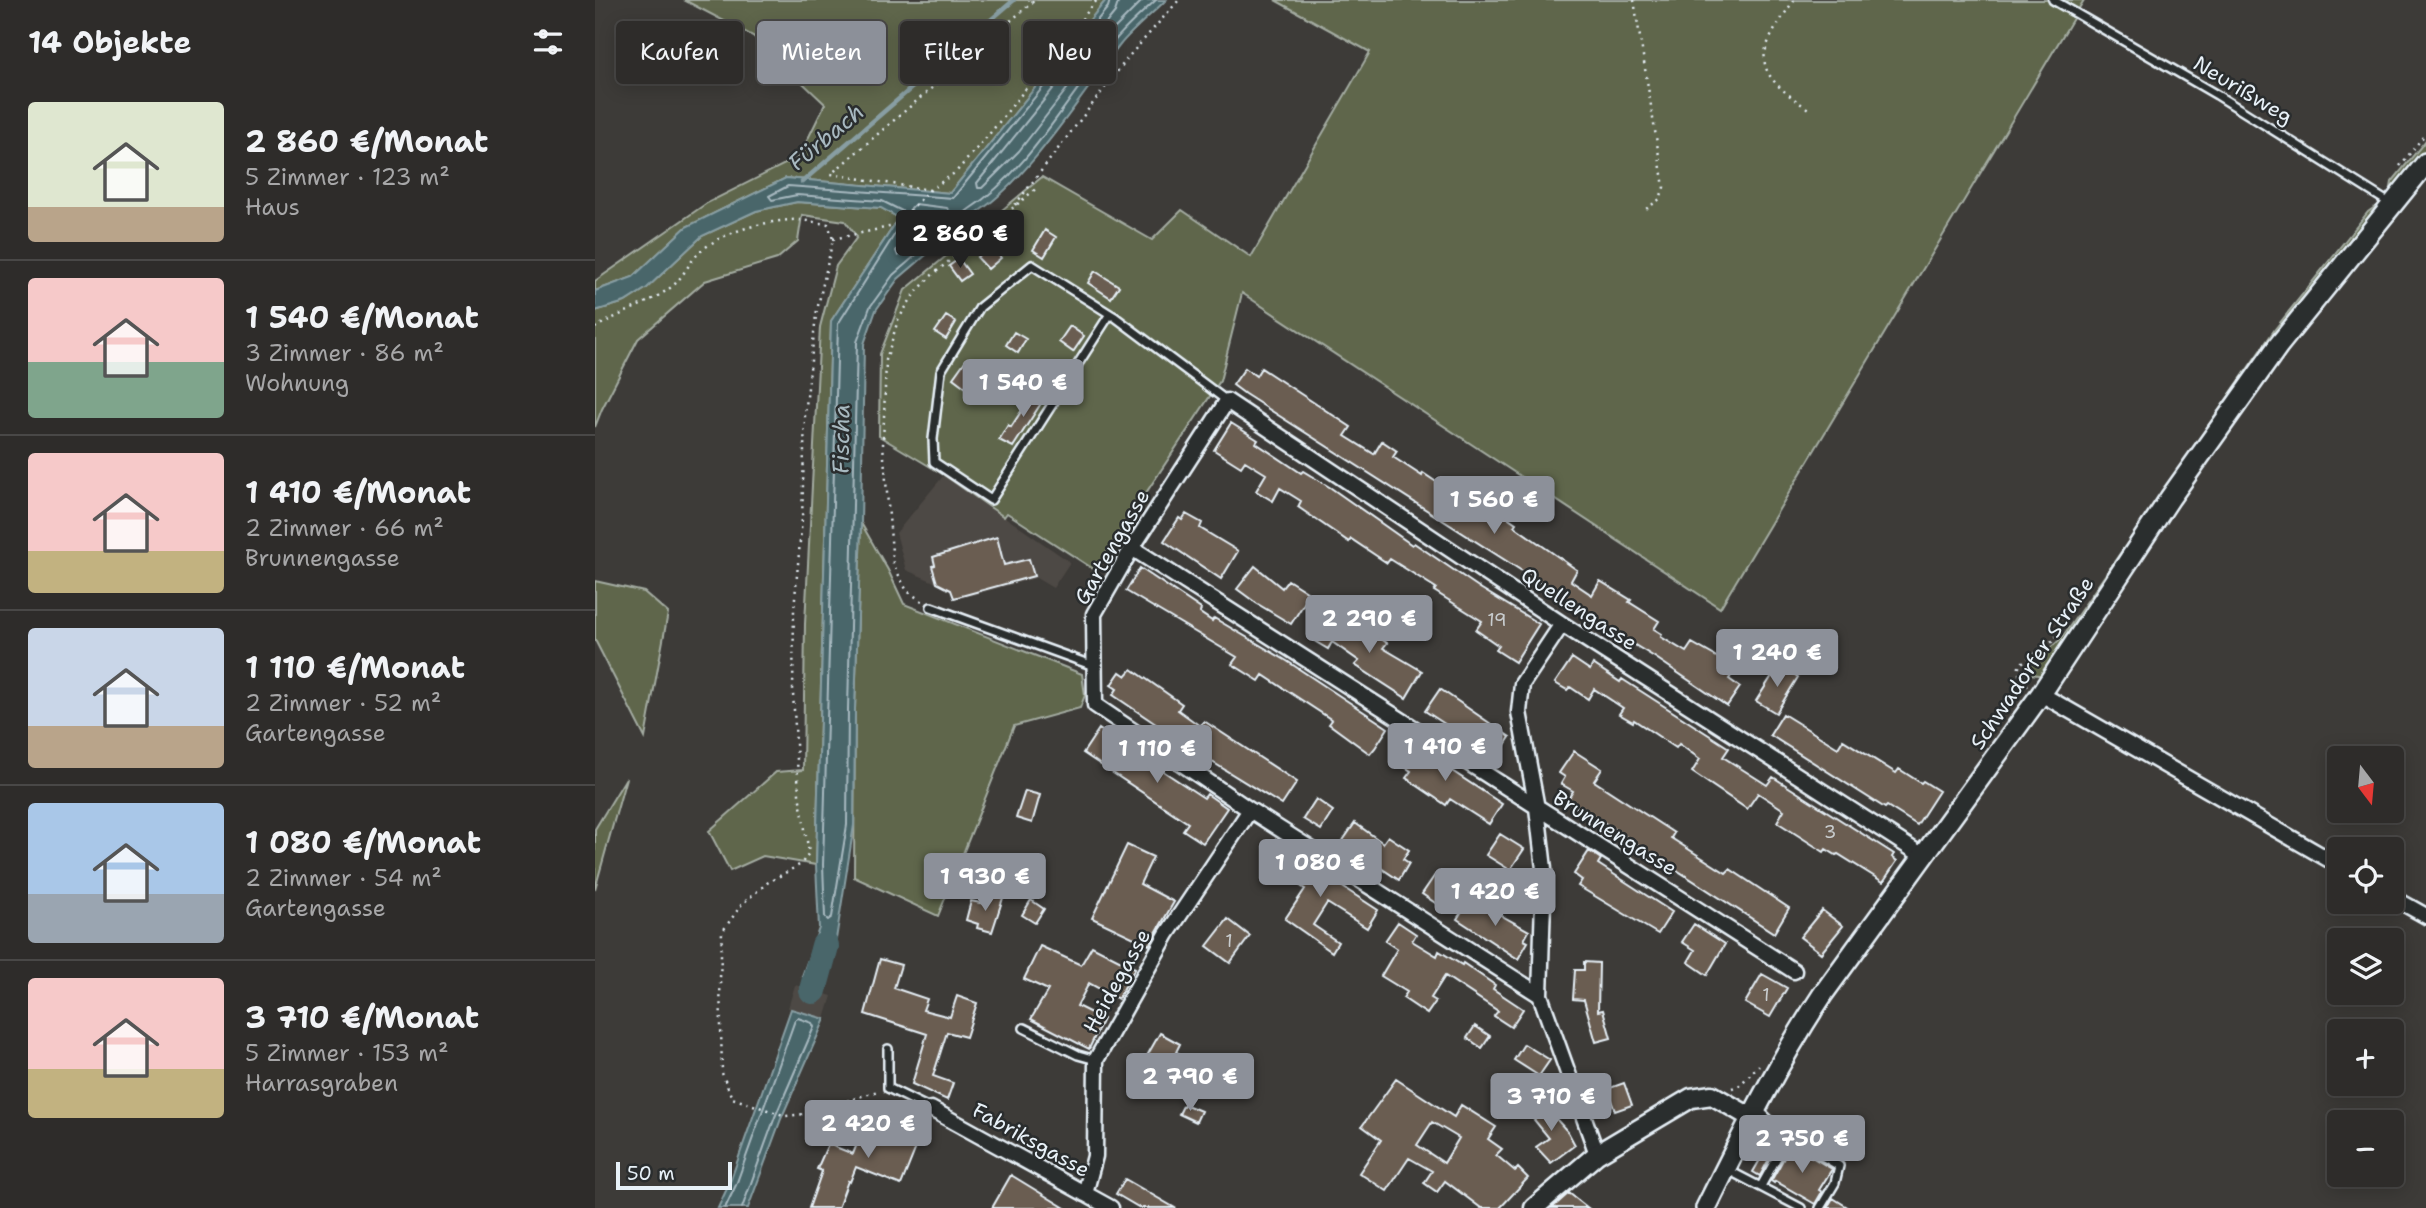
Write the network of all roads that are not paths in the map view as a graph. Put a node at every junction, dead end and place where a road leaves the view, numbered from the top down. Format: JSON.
{"nodes":[{"id":1,"x":2053,"y":0,"type":"edge"},
{"id":2,"x":2426,"y":163,"type":"edge"},
{"id":3,"x":2392,"y":204,"type":"junction"},
{"id":4,"x":1112,"y":315,"type":"junction"},
{"id":5,"x":1227,"y":401,"type":"junction"},
{"id":6,"x":1132,"y":548,"type":"junction"},
{"id":7,"x":931,"y":607,"type":"road end"},
{"id":8,"x":1562,"y":624,"type":"junction"},
{"id":9,"x":1094,"y":666,"type":"junction"},
{"id":10,"x":2041,"y":694,"type":"junction"},
{"id":11,"x":1537,"y":808,"type":"junction"},
{"id":12,"x":1250,"y":810,"type":"junction"},
{"id":13,"x":1923,"y":856,"type":"junction"},
{"id":14,"x":2327,"y":859,"type":"edge"},
{"id":15,"x":2404,"y":904,"type":"edge"},
{"id":16,"x":2426,"y":916,"type":"edge"},
{"id":17,"x":1794,"y":971,"type":"dead end"},
{"id":18,"x":1540,"y":995,"type":"junction"},
{"id":19,"x":1024,"y":1028,"type":"dead end"},
{"id":20,"x":888,"y":1049,"type":"dead end"},
{"id":21,"x":1096,"y":1060,"type":"junction"},
{"id":22,"x":931,"y":1109,"type":"joint"},
{"id":23,"x":1753,"y":1112,"type":"junction"},
{"id":24,"x":1789,"y":1136,"type":"junction"},
{"id":25,"x":1597,"y":1154,"type":"junction"},
{"id":26,"x":1726,"y":1168,"type":"junction"},
{"id":27,"x":1761,"y":1186,"type":"junction"},
{"id":28,"x":1085,"y":1194,"type":"junction"},
{"id":29,"x":1111,"y":1208,"type":"edge"},
{"id":30,"x":1534,"y":1208,"type":"edge"},
{"id":31,"x":1706,"y":1208,"type":"edge"},
{"id":32,"x":1801,"y":1208,"type":"edge"},
{"id":33,"x":1820,"y":1208,"type":"edge"}],
"edges":[{"from":1,"to":3,"type":"lane","name":"Neurißweg"},
{"from":2,"to":3,"type":"main road","name":"Schwadorfer Straße"},
{"from":3,"to":10,"type":"main road","name":"Schwadorfer Straße"},
{"from":4,"to":4,"type":"lane","name":"Quellengasse"},
{"from":4,"to":5,"type":"lane","name":"Quellengasse"},
{"from":5,"to":6,"type":"street","name":"Gartengasse"},
{"from":5,"to":8,"type":"street","name":"Quellengasse"},
{"from":6,"to":9,"type":"street","name":"Gartengasse"},
{"from":6,"to":11,"type":"street","name":"Brunnengasse"},
{"from":7,"to":9,"type":"lane"},
{"from":8,"to":11,"type":"street"},
{"from":8,"to":13,"type":"street","name":"Quellengasse"},
{"from":9,"to":12,"type":"street","name":"Gartengasse"},
{"from":10,"to":13,"type":"main road","name":"Schwadorfer Straße"},
{"from":10,"to":14,"type":"street"},
{"from":11,"to":17,"type":"street","name":"Brunnengasse"},
{"from":11,"to":18,"type":"street"},
{"from":12,"to":18,"type":"street","name":"Gartengasse"},
{"from":12,"to":21,"type":"street","name":"Heidegasse"},
{"from":13,"to":23,"type":"main road","name":"Schwadorfer Straße"},
{"from":15,"to":16,"type":"street"},
{"from":18,"to":25,"type":"street"},
{"from":19,"to":21,"type":"lane"},
{"from":20,"to":22,"type":"lane"},
{"from":21,"to":28,"type":"street","name":"Heidegasse"},
{"from":22,"to":28,"type":"street","name":"Fabriksgasse"},
{"from":23,"to":24,"type":"lane"},
{"from":23,"to":25,"type":"street"},
{"from":23,"to":26,"type":"main road","name":"Schwadorfer Straße"},
{"from":24,"to":27,"type":"lane"},
{"from":24,"to":33,"type":"lane"},
{"from":25,"to":30,"type":"street"},
{"from":26,"to":27,"type":"lane"},
{"from":26,"to":31,"type":"main road","name":"Schwadorfer Straße"},
{"from":27,"to":32,"type":"lane"},
{"from":28,"to":29,"type":"street","name":"Fabriksgasse"}]}
